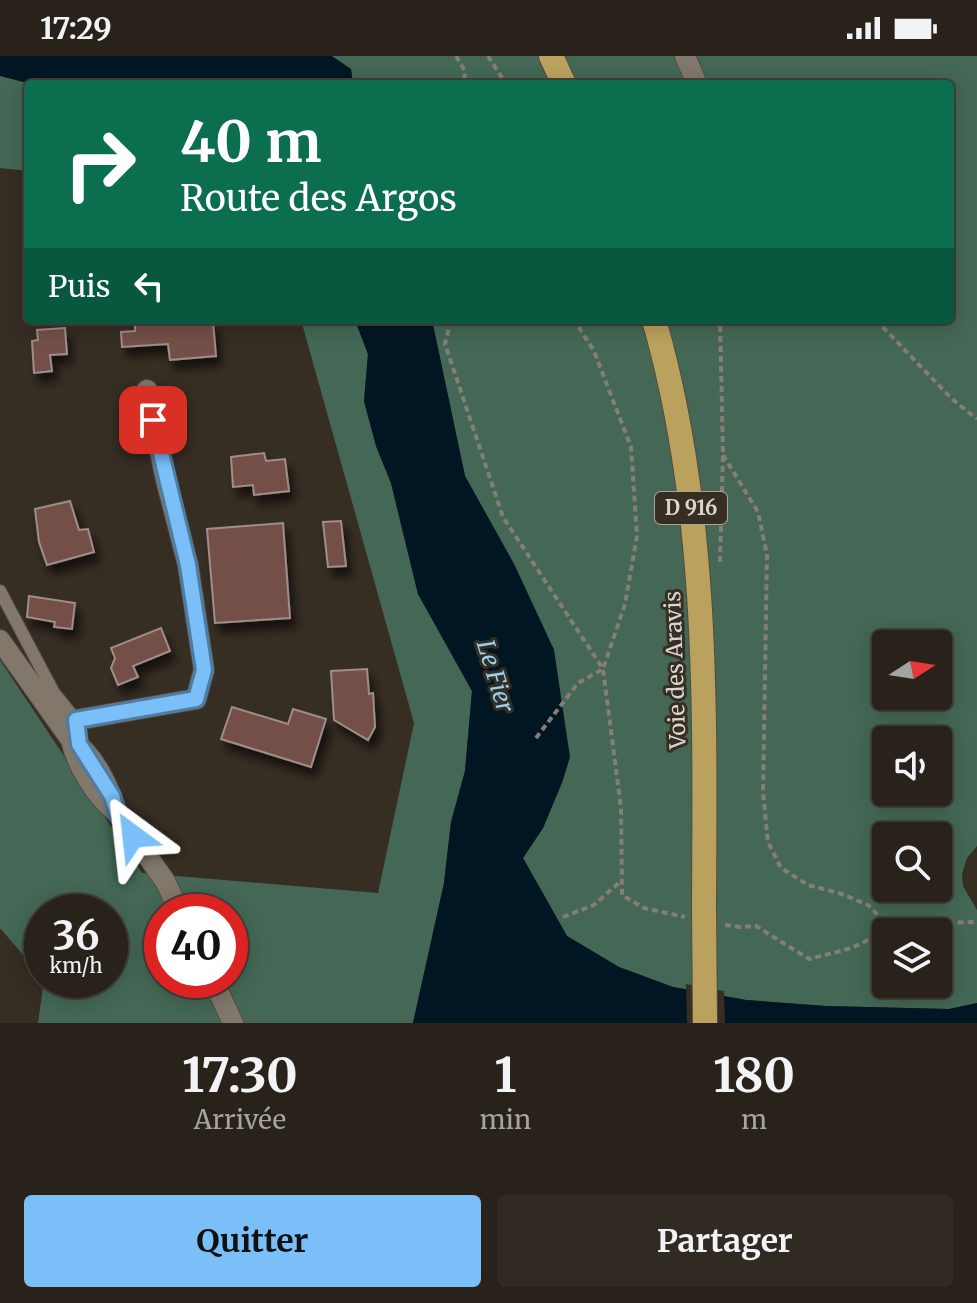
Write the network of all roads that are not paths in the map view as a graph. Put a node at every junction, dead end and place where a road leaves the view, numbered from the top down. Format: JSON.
{"nodes":[{"id":1,"x":551,"y":56,"type":"edge"},
{"id":2,"x":685,"y":56,"type":"edge"},
{"id":3,"x":562,"y":80,"type":"edge"},
{"id":4,"x":695,"y":80,"type":"edge"},
{"id":5,"x":655,"y":324,"type":"edge"},
{"id":6,"x":147,"y":390,"type":"dead end"},
{"id":7,"x":0,"y":591,"type":"edge"},
{"id":8,"x":0,"y":640,"type":"edge"},
{"id":9,"x":53,"y":715,"type":"junction"},
{"id":10,"x":76,"y":720,"type":"junction"},
{"id":11,"x":75,"y":742,"type":"junction"},
{"id":12,"x":171,"y":894,"type":"edge"},
{"id":13,"x":221,"y":998,"type":"edge"},
{"id":14,"x":233,"y":1023,"type":"edge"},
{"id":15,"x":705,"y":1023,"type":"edge"}],
"edges":[{"from":1,"to":3,"type":"highway"},
{"from":2,"to":4,"type":"street"},
{"from":5,"to":15,"type":"highway","name":"Voie des Aravis","number":"D 916","bridge":true},
{"from":6,"to":10,"type":"street"},
{"from":7,"to":10,"type":"lane"},
{"from":8,"to":9,"type":"street"},
{"from":9,"to":10,"type":"street"},
{"from":9,"to":11,"type":"street"},
{"from":10,"to":11,"type":"street"},
{"from":11,"to":12,"type":"street"},
{"from":13,"to":14,"type":"street"}]}
